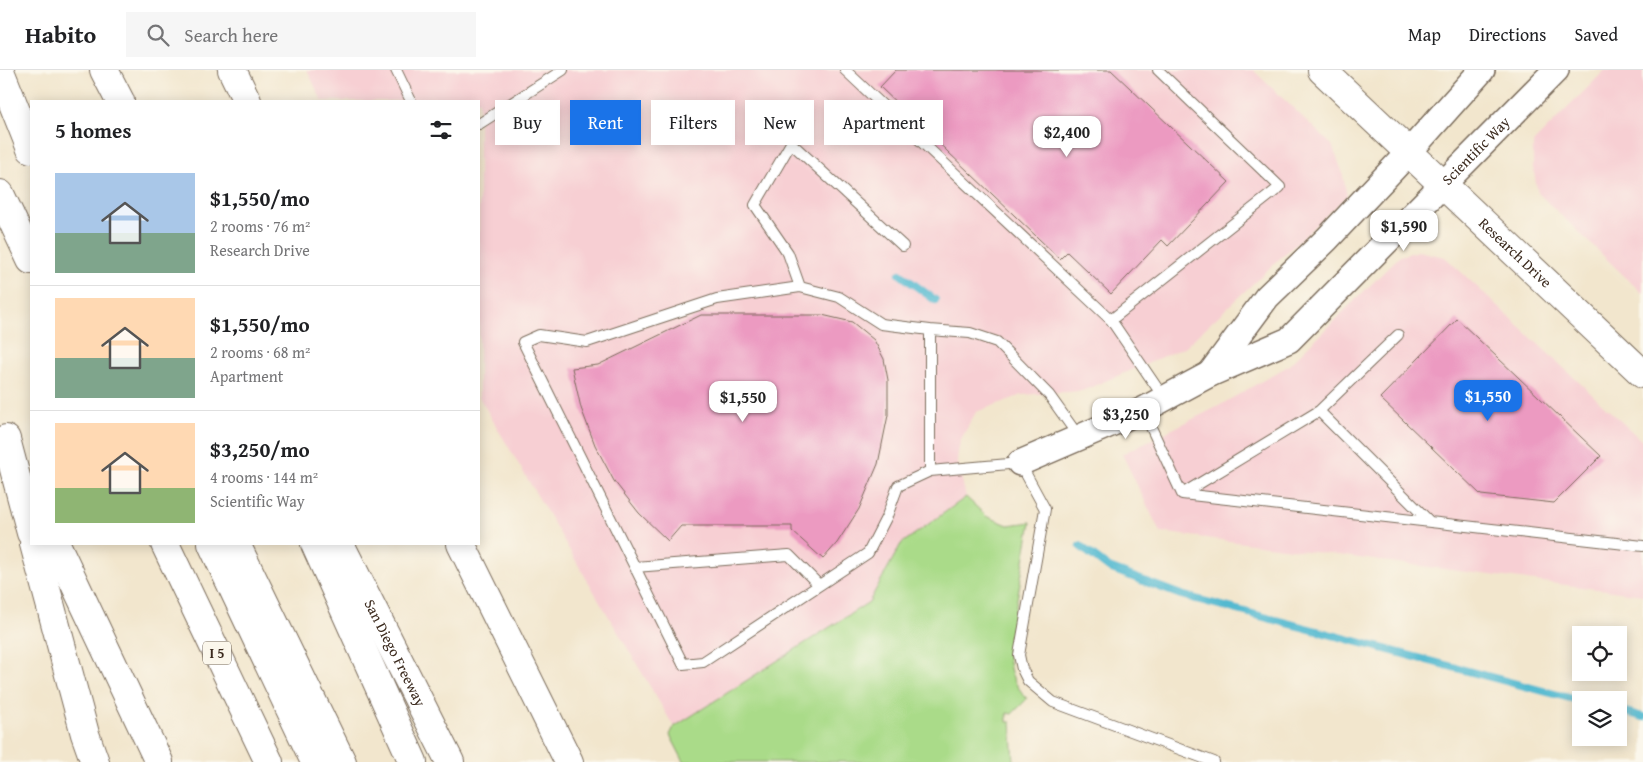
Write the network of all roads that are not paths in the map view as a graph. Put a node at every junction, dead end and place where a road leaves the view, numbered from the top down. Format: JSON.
{"nodes":[{"id":1,"x":103,"y":70,"type":"edge"},
{"id":2,"x":232,"y":70,"type":"edge"},
{"id":3,"x":396,"y":70,"type":"edge"},
{"id":4,"x":563,"y":70,"type":"edge"},
{"id":5,"x":845,"y":70,"type":"edge"},
{"id":6,"x":1158,"y":70,"type":"edge"},
{"id":7,"x":1322,"y":70,"type":"edge"},
{"id":8,"x":1482,"y":70,"type":"edge"},
{"id":9,"x":1556,"y":70,"type":"edge"},
{"id":10,"x":0,"y":71,"type":"edge"},
{"id":11,"x":116,"y":100,"type":"edge"},
{"id":12,"x":119,"y":100,"type":"edge"},
{"id":13,"x":247,"y":100,"type":"edge"},
{"id":14,"x":411,"y":100,"type":"edge"},
{"id":15,"x":480,"y":123,"type":"edge"},
{"id":16,"x":26,"y":125,"type":"edge"},
{"id":17,"x":30,"y":143,"type":"edge"},
{"id":18,"x":1409,"y":152,"type":"junction"},
{"id":19,"x":1442,"y":184,"type":"junction"},
{"id":20,"x":0,"y":194,"type":"edge"},
{"id":21,"x":903,"y":246,"type":"dead end"},
{"id":22,"x":30,"y":258,"type":"edge"},
{"id":23,"x":800,"y":287,"type":"junction"},
{"id":24,"x":1111,"y":320,"type":"junction"},
{"id":25,"x":930,"y":330,"type":"junction"},
{"id":26,"x":1398,"y":335,"type":"dead end"},
{"id":27,"x":1210,"y":374,"type":"junction"},
{"id":28,"x":1643,"y":374,"type":"edge"},
{"id":29,"x":1154,"y":405,"type":"junction"},
{"id":30,"x":1319,"y":411,"type":"junction"},
{"id":31,"x":3,"y":432,"type":"edge"},
{"id":32,"x":1080,"y":438,"type":"junction"},
{"id":33,"x":1020,"y":463,"type":"junction"},
{"id":34,"x":930,"y":470,"type":"junction"},
{"id":35,"x":30,"y":490,"type":"edge"},
{"id":36,"x":1182,"y":494,"type":"junction"},
{"id":37,"x":1430,"y":522,"type":"junction"},
{"id":38,"x":30,"y":529,"type":"edge"},
{"id":39,"x":34,"y":545,"type":"edge"},
{"id":40,"x":56,"y":545,"type":"edge"},
{"id":41,"x":165,"y":545,"type":"edge"},
{"id":42,"x":212,"y":545,"type":"edge"},
{"id":43,"x":236,"y":545,"type":"edge"},
{"id":44,"x":315,"y":545,"type":"edge"},
{"id":45,"x":341,"y":545,"type":"edge"},
{"id":46,"x":461,"y":545,"type":"edge"},
{"id":47,"x":1643,"y":546,"type":"edge"},
{"id":48,"x":635,"y":567,"type":"junction"},
{"id":49,"x":819,"y":585,"type":"junction"},
{"id":50,"x":95,"y":762,"type":"edge"},
{"id":51,"x":159,"y":762,"type":"edge"},
{"id":52,"x":269,"y":762,"type":"edge"},
{"id":53,"x":315,"y":762,"type":"edge"},
{"id":54,"x":342,"y":762,"type":"edge"},
{"id":55,"x":413,"y":762,"type":"edge"},
{"id":56,"x":450,"y":762,"type":"edge"},
{"id":57,"x":569,"y":762,"type":"edge"},
{"id":58,"x":1214,"y":762,"type":"edge"}],
"edges":[{"from":1,"to":11,"type":"main road"},
{"from":1,"to":12,"type":"main road"},
{"from":2,"to":13,"type":"main road"},
{"from":3,"to":14,"type":"lane"},
{"from":4,"to":15,"type":"lane"},
{"from":5,"to":24,"type":"lane"},
{"from":6,"to":24,"type":"lane"},
{"from":7,"to":18,"type":"main road","name":"Research Drive"},
{"from":8,"to":18,"type":"street","name":"Scientific Way"},
{"from":9,"to":19,"type":"street","name":"Scientific Way"},
{"from":10,"to":16,"type":"main road"},
{"from":16,"to":17,"type":"main road"},
{"from":18,"to":19,"type":"main road","name":"Research Drive"},
{"from":18,"to":27,"type":"street","name":"Scientific Way"},
{"from":19,"to":27,"type":"street","name":"Scientific Way"},
{"from":19,"to":28,"type":"main road","name":"Research Drive"},
{"from":20,"to":22,"type":"main road"},
{"from":21,"to":23,"type":"lane"},
{"from":23,"to":25,"type":"lane"},
{"from":23,"to":48,"type":"lane"},
{"from":24,"to":29,"type":"lane"},
{"from":25,"to":32,"type":"lane"},
{"from":25,"to":34,"type":"lane"},
{"from":26,"to":30,"type":"lane"},
{"from":27,"to":29,"type":"street","name":"Scientific Way"},
{"from":29,"to":32,"type":"street","name":"Scientific Way"},
{"from":29,"to":36,"type":"lane"},
{"from":30,"to":36,"type":"lane"},
{"from":30,"to":37,"type":"lane"},
{"from":31,"to":35,"type":"main road"},
{"from":31,"to":38,"type":"main road"},
{"from":32,"to":33,"type":"street","name":"Scientific Way"},
{"from":33,"to":34,"type":"lane"},
{"from":33,"to":58,"type":"lane"},
{"from":34,"to":49,"type":"lane"},
{"from":36,"to":37,"type":"lane"},
{"from":37,"to":47,"type":"lane"},
{"from":39,"to":50,"type":"main road"},
{"from":40,"to":51,"type":"main road"},
{"from":41,"to":52,"type":"main road","number":"I 5"},
{"from":42,"to":53,"type":"main road"},
{"from":43,"to":54,"type":"main road"},
{"from":44,"to":55,"type":"main road"},
{"from":45,"to":56,"type":"main road","name":"San Diego Freeway"},
{"from":46,"to":57,"type":"main road"},
{"from":48,"to":49,"type":"lane"},
{"from":48,"to":49,"type":"lane"}]}
